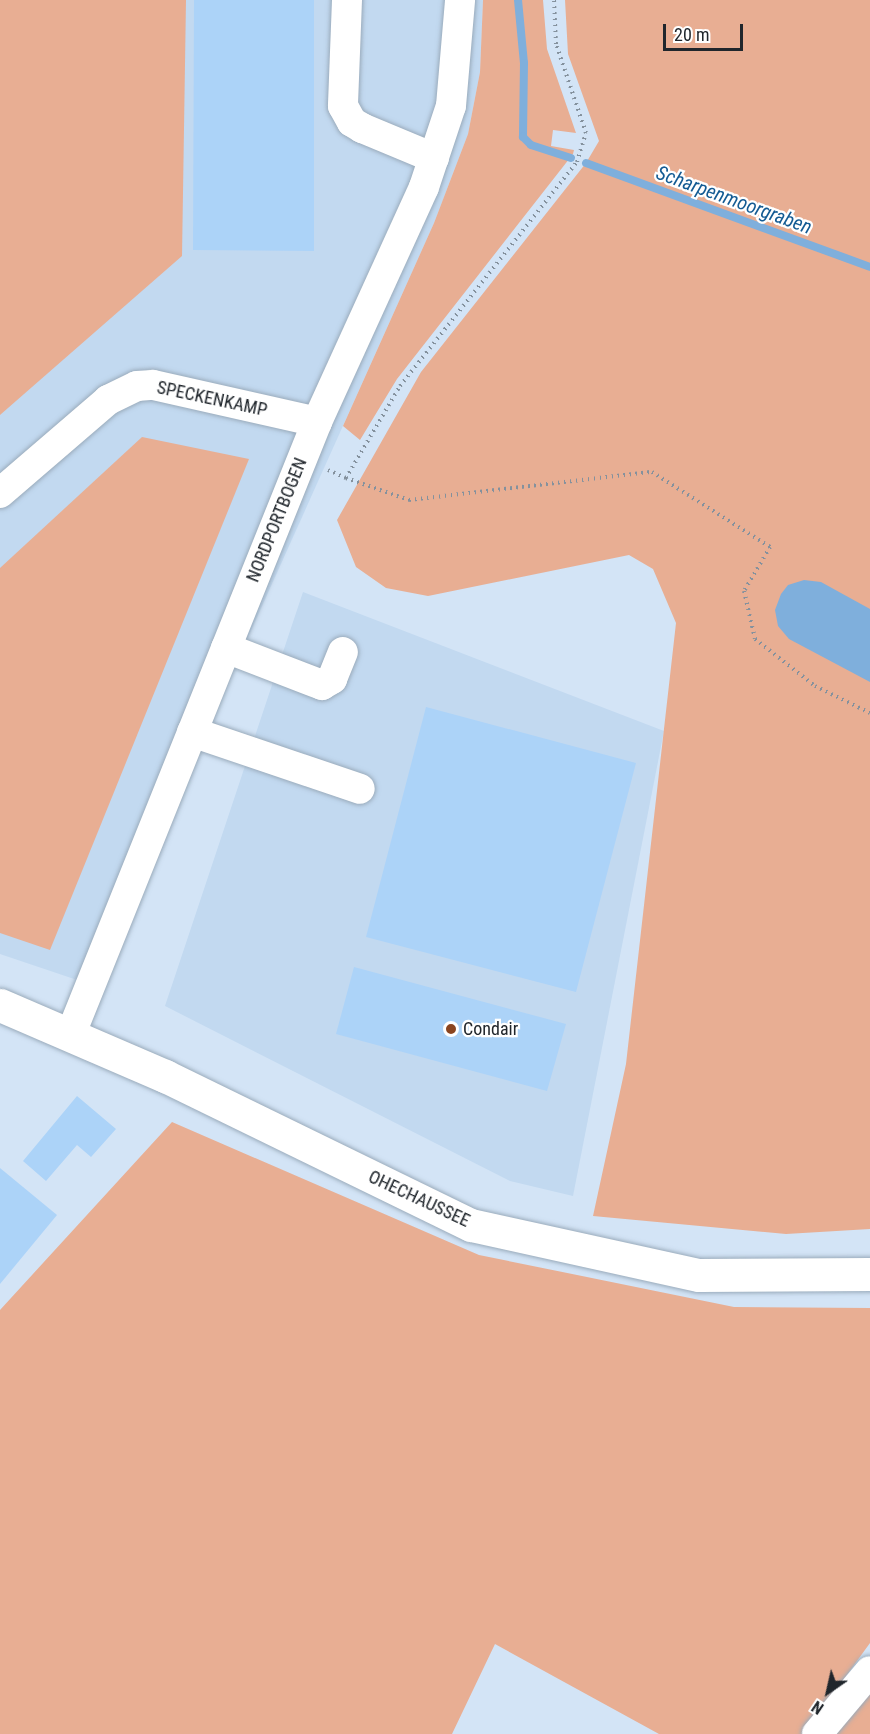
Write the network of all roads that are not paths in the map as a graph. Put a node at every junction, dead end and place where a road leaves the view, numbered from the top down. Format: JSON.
{"nodes":[{"id":1,"x":347,"y":0,"type":"edge"},
{"id":2,"x":460,"y":0,"type":"edge"},
{"id":3,"x":434,"y":159,"type":"junction"},
{"id":4,"x":317,"y":422,"type":"junction"},
{"id":5,"x":0,"y":493,"type":"edge"},
{"id":6,"x":226,"y":648,"type":"junction"},
{"id":7,"x":343,"y":652,"type":"dead end"},
{"id":8,"x":192,"y":732,"type":"junction"},
{"id":9,"x":360,"y":789,"type":"dead end"},
{"id":10,"x":0,"y":1005,"type":"edge"},
{"id":11,"x":70,"y":1036,"type":"junction"},
{"id":12,"x":870,"y":1274,"type":"edge"},
{"id":13,"x":870,"y":1671,"type":"edge"},
{"id":14,"x":817,"y":1734,"type":"edge"}],
"edges":[{"from":1,"to":3,"type":"street"},
{"from":2,"to":3,"type":"street","name":"NORDPORTBOGEN"},
{"from":3,"to":4,"type":"street","name":"NORDPORTBOGEN"},
{"from":4,"to":5,"type":"street","name":"SPECKENKAMP"},
{"from":4,"to":6,"type":"street","name":"NORDPORTBOGEN"},
{"from":6,"to":7,"type":"street"},
{"from":6,"to":8,"type":"street","name":"NORDPORTBOGEN"},
{"from":8,"to":9,"type":"street"},
{"from":8,"to":11,"type":"street","name":"NORDPORTBOGEN"},
{"from":10,"to":11,"type":"main road","name":"OHECHAUSSEE"},
{"from":11,"to":12,"type":"main road","name":"OHECHAUSSEE"},
{"from":13,"to":14,"type":"street"}]}
